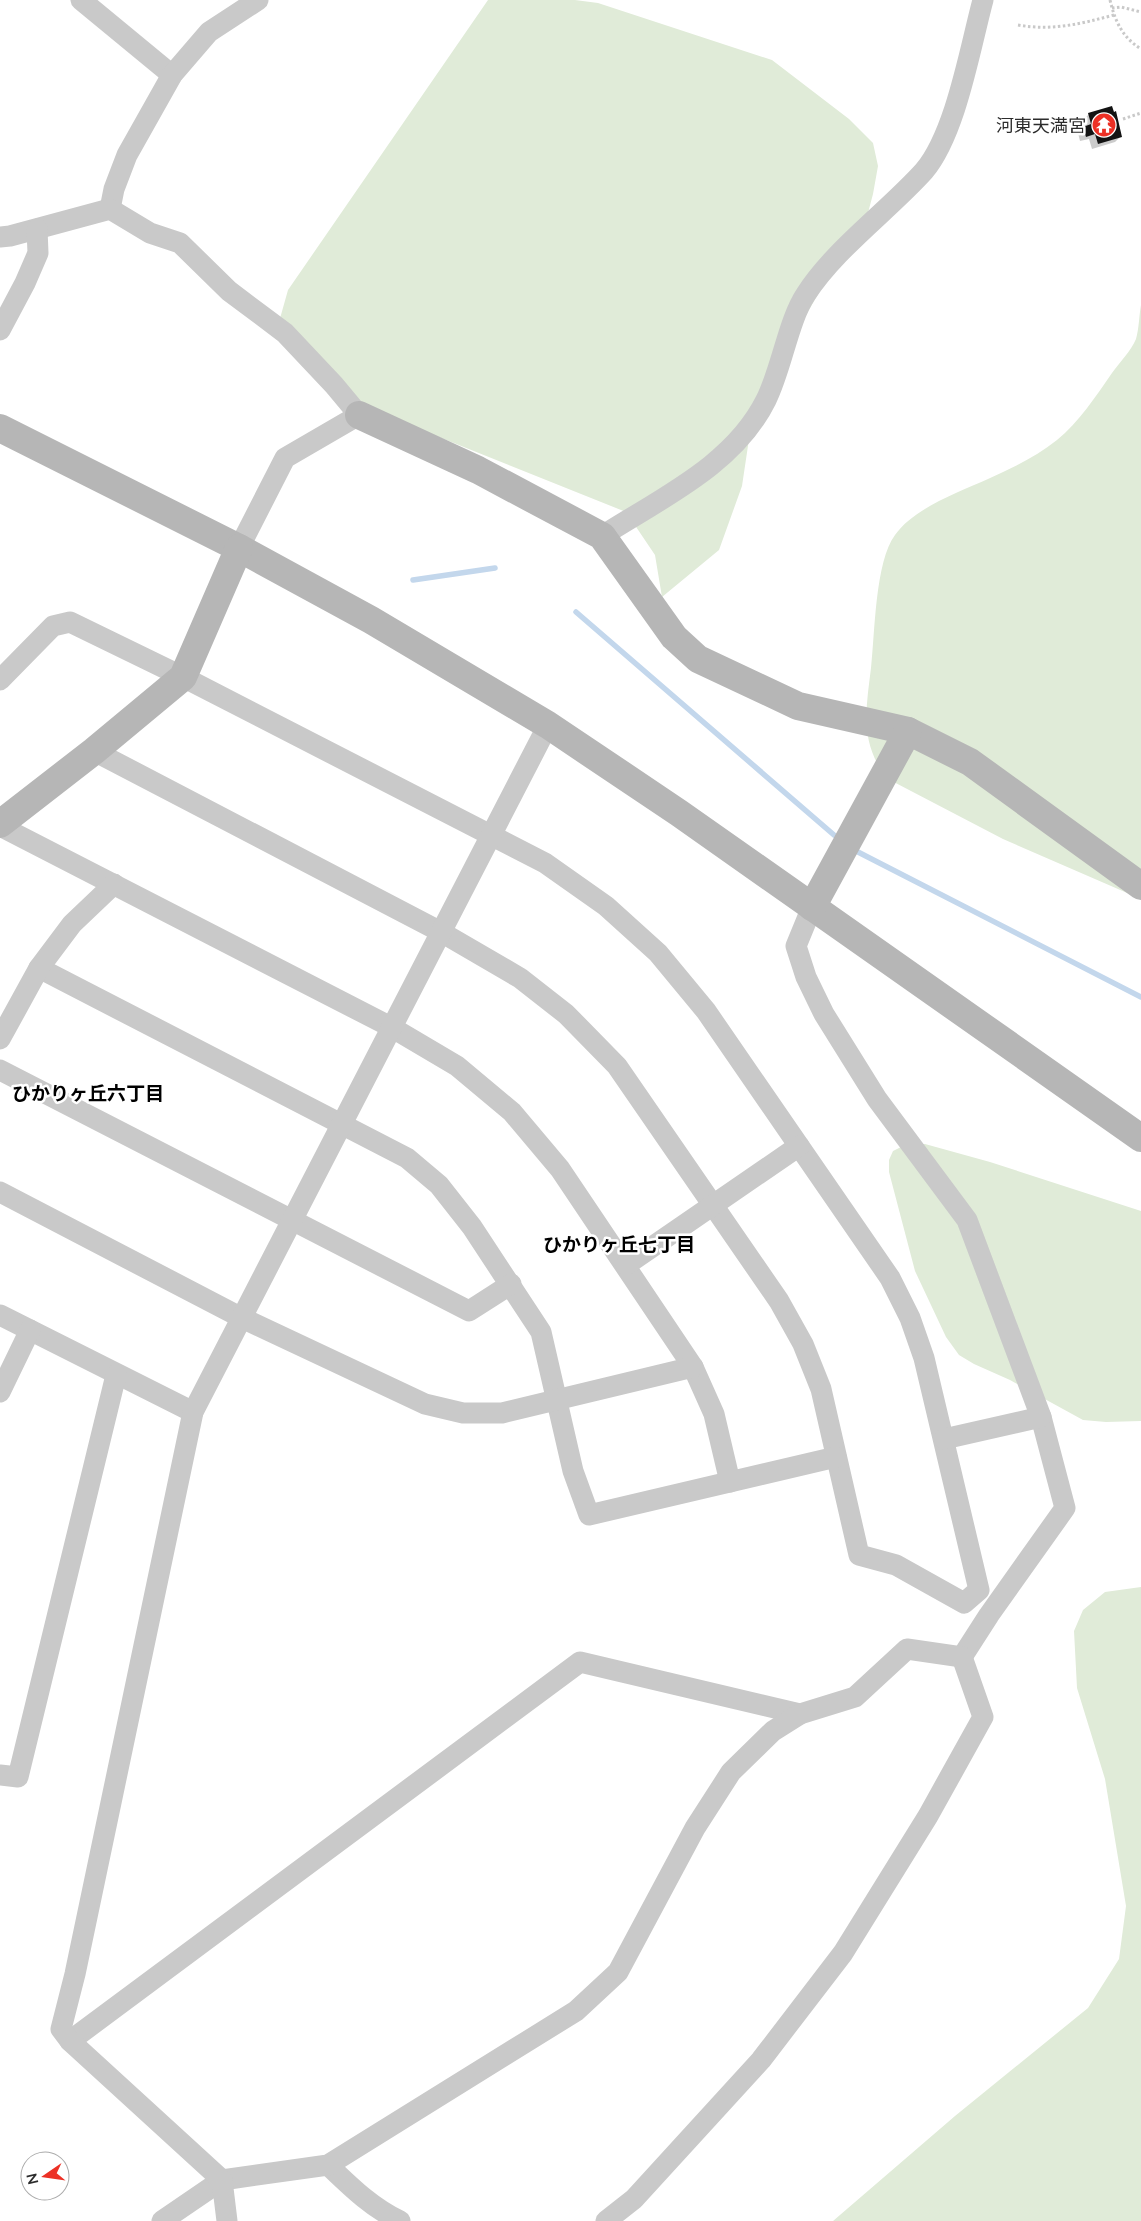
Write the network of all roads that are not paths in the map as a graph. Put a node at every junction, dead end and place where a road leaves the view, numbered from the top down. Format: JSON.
{"nodes":[{"id":1,"x":81,"y":0,"type":"edge"},
{"id":2,"x":258,"y":0,"type":"edge"},
{"id":3,"x":983,"y":0,"type":"edge"},
{"id":4,"x":172,"y":75,"type":"junction"},
{"id":5,"x":110,"y":209,"type":"junction"},
{"id":6,"x":37,"y":229,"type":"junction"},
{"id":7,"x":0,"y":237,"type":"edge"},
{"id":8,"x":0,"y":330,"type":"edge"},
{"id":9,"x":359,"y":415,"type":"junction"},
{"id":10,"x":0,"y":428,"type":"edge"},
{"id":11,"x":602,"y":536,"type":"junction"},
{"id":12,"x":239,"y":548,"type":"junction"},
{"id":13,"x":183,"y":677,"type":"junction"},
{"id":14,"x":0,"y":680,"type":"edge"},
{"id":15,"x":548,"y":725,"type":"junction"},
{"id":16,"x":908,"y":731,"type":"junction"},
{"id":17,"x":94,"y":751,"type":"junction"},
{"id":18,"x":0,"y":825,"type":"edge"},
{"id":19,"x":489,"y":836,"type":"junction"},
{"id":20,"x":114,"y":884,"type":"junction"},
{"id":21,"x":1141,"y":886,"type":"edge"},
{"id":22,"x":812,"y":907,"type":"junction"},
{"id":23,"x":441,"y":932,"type":"junction"},
{"id":24,"x":39,"y":968,"type":"junction"},
{"id":25,"x":391,"y":1027,"type":"junction"},
{"id":26,"x":0,"y":1038,"type":"edge"},
{"id":27,"x":0,"y":1070,"type":"edge"},
{"id":28,"x":341,"y":1124,"type":"junction"},
{"id":29,"x":1141,"y":1138,"type":"edge"},
{"id":30,"x":799,"y":1146,"type":"junction"},
{"id":31,"x":0,"y":1192,"type":"edge"},
{"id":32,"x":713,"y":1205,"type":"junction"},
{"id":33,"x":292,"y":1221,"type":"junction"},
{"id":34,"x":626,"y":1266,"type":"junction"},
{"id":35,"x":511,"y":1284,"type":"junction"},
{"id":36,"x":0,"y":1315,"type":"edge"},
{"id":37,"x":242,"y":1318,"type":"junction"},
{"id":38,"x":30,"y":1330,"type":"junction"},
{"id":39,"x":693,"y":1367,"type":"junction"},
{"id":40,"x":116,"y":1375,"type":"junction"},
{"id":41,"x":0,"y":1392,"type":"edge"},
{"id":42,"x":557,"y":1401,"type":"junction"},
{"id":43,"x":193,"y":1412,"type":"junction"},
{"id":44,"x":1041,"y":1417,"type":"junction"},
{"id":45,"x":944,"y":1439,"type":"junction"},
{"id":46,"x":836,"y":1457,"type":"junction"},
{"id":47,"x":730,"y":1482,"type":"junction"},
{"id":48,"x":962,"y":1657,"type":"junction"},
{"id":49,"x":800,"y":1714,"type":"junction"},
{"id":50,"x":0,"y":1775,"type":"edge"},
{"id":51,"x":70,"y":2041,"type":"junction"},
{"id":52,"x":328,"y":2165,"type":"junction"},
{"id":53,"x":222,"y":2180,"type":"junction"},
{"id":54,"x":162,"y":2221,"type":"edge"},
{"id":55,"x":227,"y":2221,"type":"edge"},
{"id":56,"x":400,"y":2221,"type":"edge"},
{"id":57,"x":606,"y":2221,"type":"edge"}],
"edges":[{"from":1,"to":4,"type":"street"},
{"from":2,"to":4,"type":"street"},
{"from":3,"to":11,"type":"street"},
{"from":4,"to":5,"type":"street"},
{"from":5,"to":6,"type":"street"},
{"from":5,"to":9,"type":"street"},
{"from":6,"to":7,"type":"street"},
{"from":6,"to":8,"type":"street"},
{"from":9,"to":11,"type":"street"},
{"from":9,"to":12,"type":"street"},
{"from":10,"to":12,"type":"street"},
{"from":11,"to":16,"type":"street"},
{"from":12,"to":13,"type":"street"},
{"from":12,"to":15,"type":"street"},
{"from":13,"to":14,"type":"street"},
{"from":13,"to":17,"type":"street"},
{"from":13,"to":19,"type":"street"},
{"from":15,"to":19,"type":"street"},
{"from":15,"to":22,"type":"street"},
{"from":16,"to":21,"type":"street"},
{"from":16,"to":22,"type":"street"},
{"from":17,"to":18,"type":"street"},
{"from":17,"to":23,"type":"street"},
{"from":18,"to":20,"type":"street"},
{"from":19,"to":23,"type":"street"},
{"from":19,"to":30,"type":"street"},
{"from":20,"to":24,"type":"street"},
{"from":20,"to":25,"type":"street"},
{"from":22,"to":29,"type":"street"},
{"from":22,"to":44,"type":"street"},
{"from":23,"to":25,"type":"street"},
{"from":23,"to":32,"type":"street"},
{"from":24,"to":26,"type":"street"},
{"from":24,"to":28,"type":"street"},
{"from":25,"to":28,"type":"street"},
{"from":25,"to":34,"type":"street"},
{"from":27,"to":33,"type":"street"},
{"from":28,"to":33,"type":"street"},
{"from":28,"to":35,"type":"street"},
{"from":30,"to":32,"type":"street"},
{"from":30,"to":45,"type":"street"},
{"from":31,"to":37,"type":"street"},
{"from":32,"to":34,"type":"street"},
{"from":32,"to":46,"type":"street"},
{"from":33,"to":35,"type":"street"},
{"from":33,"to":37,"type":"street"},
{"from":34,"to":39,"type":"street"},
{"from":35,"to":42,"type":"street"},
{"from":36,"to":38,"type":"street"},
{"from":37,"to":42,"type":"street"},
{"from":37,"to":43,"type":"street"},
{"from":38,"to":40,"type":"street"},
{"from":38,"to":41,"type":"street"},
{"from":39,"to":42,"type":"street"},
{"from":39,"to":47,"type":"street"},
{"from":40,"to":43,"type":"street"},
{"from":40,"to":50,"type":"street"},
{"from":42,"to":47,"type":"street"},
{"from":43,"to":51,"type":"street"},
{"from":44,"to":45,"type":"street"},
{"from":44,"to":48,"type":"street"},
{"from":45,"to":46,"type":"street"},
{"from":46,"to":47,"type":"street"},
{"from":48,"to":49,"type":"street"},
{"from":48,"to":57,"type":"street"},
{"from":49,"to":51,"type":"street"},
{"from":49,"to":52,"type":"street"},
{"from":51,"to":53,"type":"street"},
{"from":52,"to":53,"type":"street"},
{"from":52,"to":56,"type":"street"},
{"from":53,"to":54,"type":"street"},
{"from":53,"to":55,"type":"street"}]}
